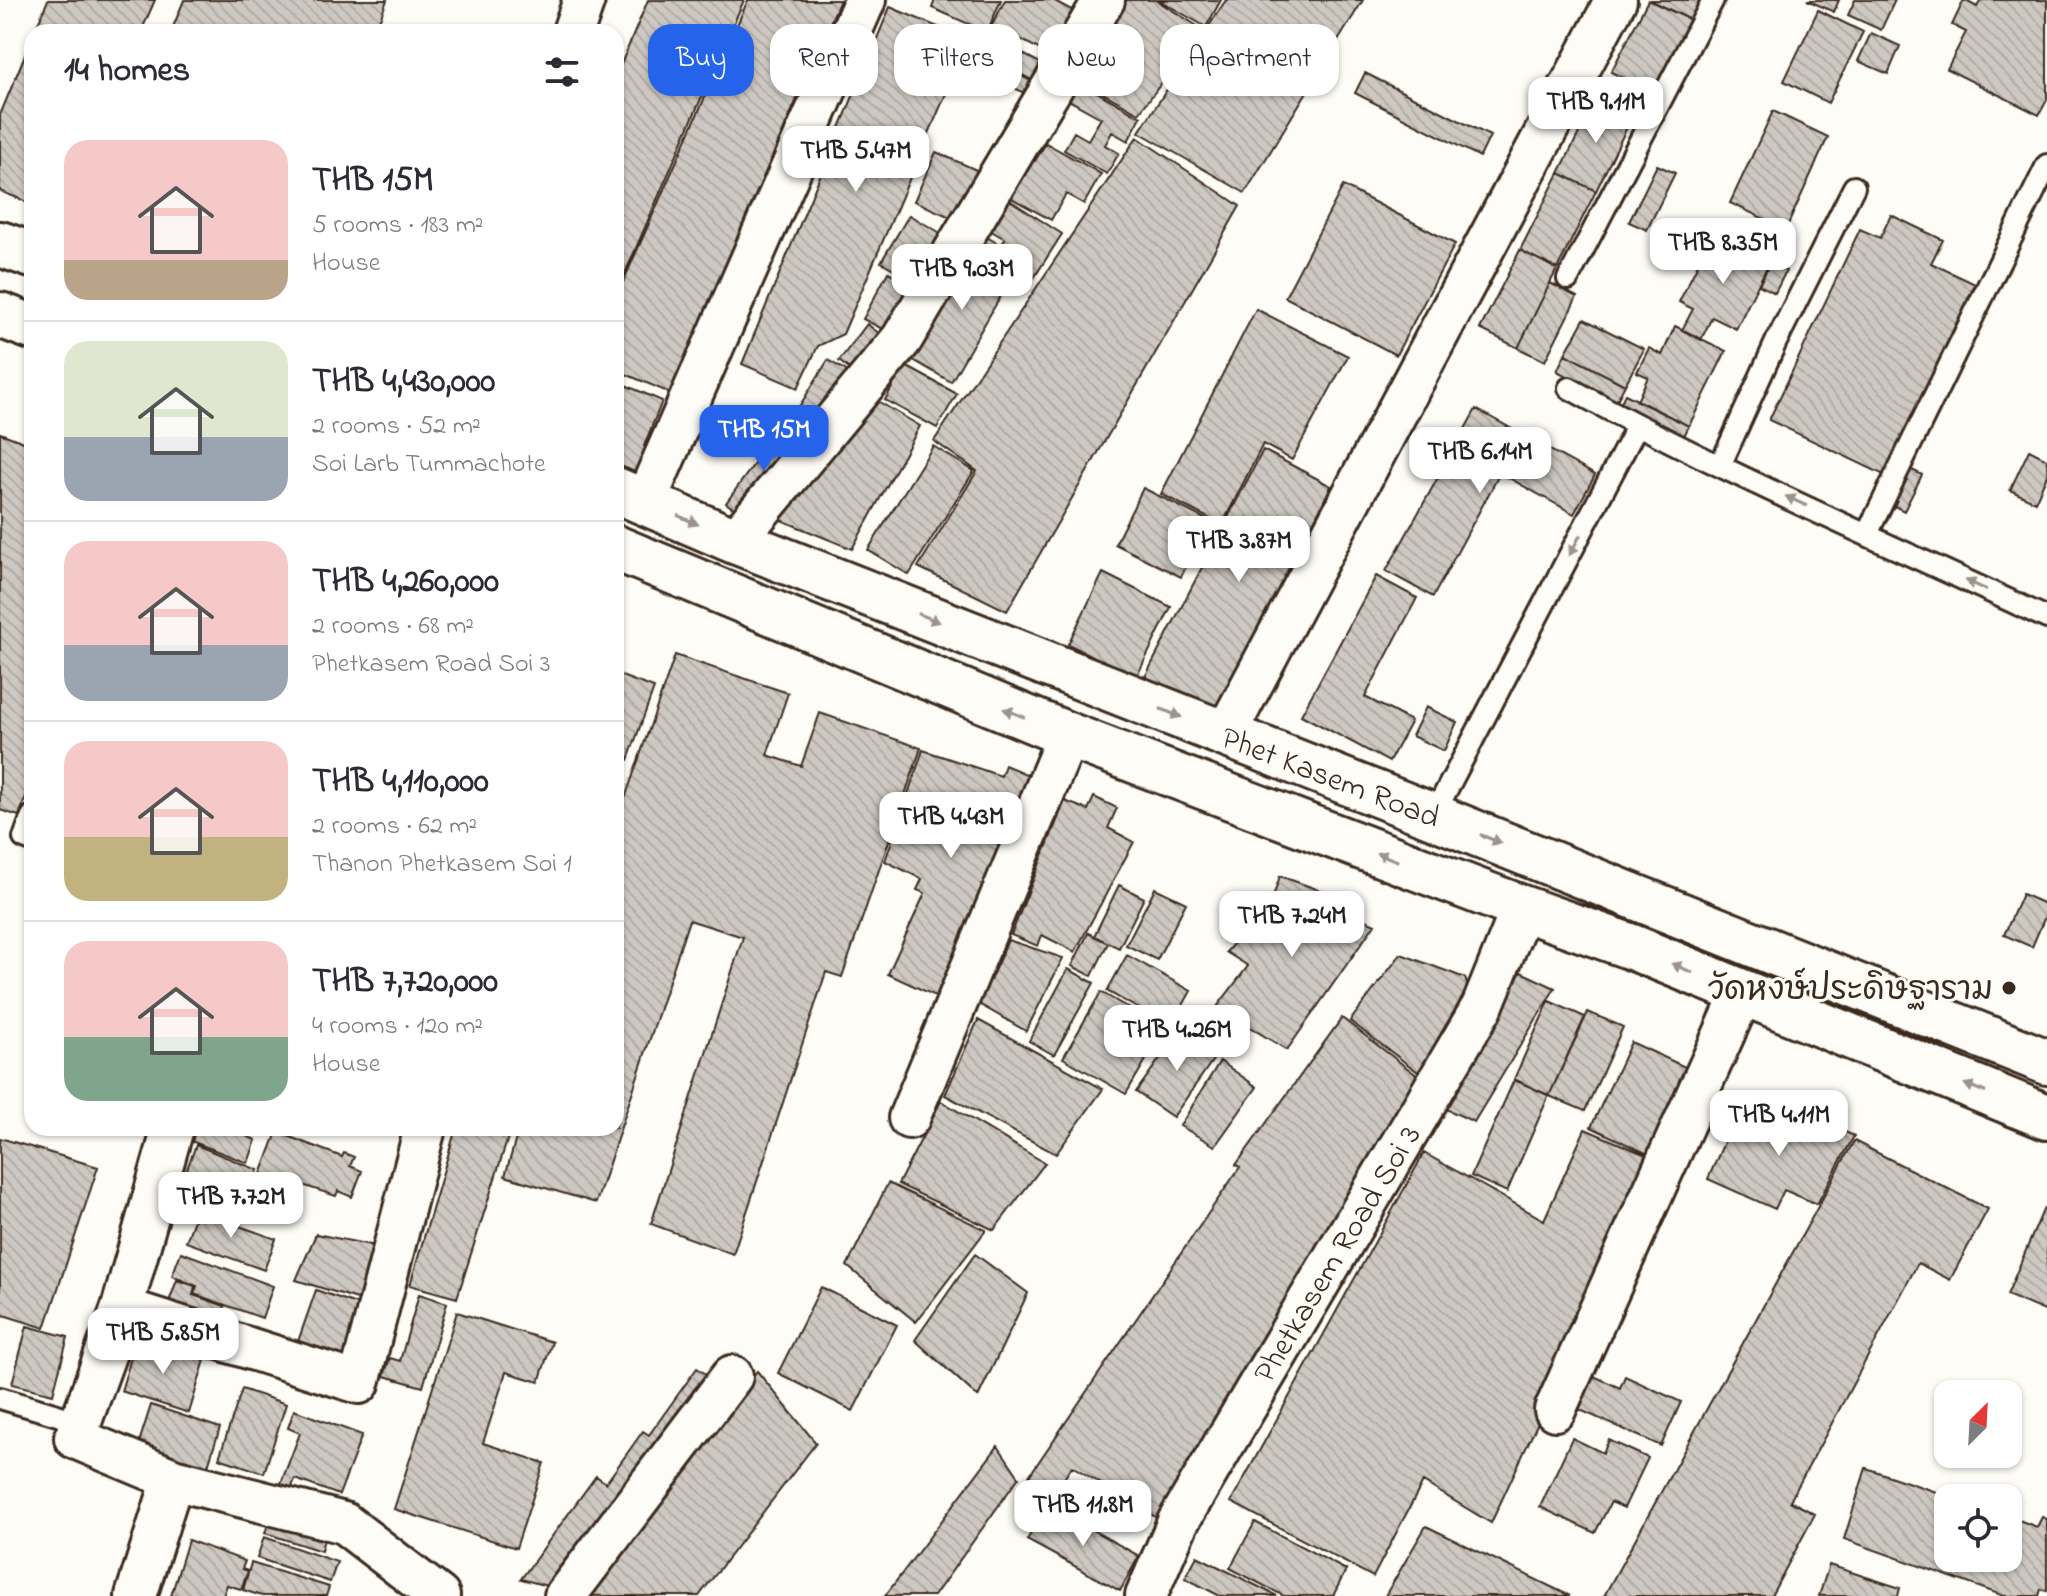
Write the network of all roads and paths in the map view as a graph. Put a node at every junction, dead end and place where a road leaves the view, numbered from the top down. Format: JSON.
{"nodes":[{"id":1,"x":584,"y":0,"type":"edge"},
{"id":2,"x":865,"y":0,"type":"edge"},
{"id":3,"x":1104,"y":0,"type":"edge"},
{"id":4,"x":1616,"y":0,"type":"edge"},
{"id":5,"x":1713,"y":0,"type":"edge"},
{"id":6,"x":576,"y":24,"type":"edge"},
{"id":7,"x":2047,"y":165,"type":"edge"},
{"id":8,"x":1854,"y":187,"type":"dead end"},
{"id":9,"x":0,"y":244,"type":"edge"},
{"id":10,"x":24,"y":252,"type":"edge"},
{"id":11,"x":1568,"y":279,"type":"dead end"},
{"id":12,"x":0,"y":315,"type":"edge"},
{"id":13,"x":24,"y":324,"type":"edge"},
{"id":14,"x":1569,"y":388,"type":"dead end"},
{"id":15,"x":1637,"y":426,"type":"junction"},
{"id":16,"x":1720,"y":466,"type":"junction"},
{"id":17,"x":630,"y":496,"type":"edge"},
{"id":18,"x":1867,"y":534,"type":"junction"},
{"id":19,"x":735,"y":541,"type":"junction"},
{"id":20,"x":624,"y":551,"type":"edge"},
{"id":21,"x":2047,"y":618,"type":"edge"},
{"id":22,"x":1068,"y":735,"type":"junction"},
{"id":23,"x":1225,"y":735,"type":"junction"},
{"id":24,"x":1433,"y":816,"type":"junction"},
{"id":25,"x":1656,"y":905,"type":"junction"},
{"id":26,"x":1522,"y":908,"type":"junction"},
{"id":27,"x":1632,"y":947,"type":"junction"},
{"id":28,"x":1742,"y":994,"type":"junction"},
{"id":29,"x":2047,"y":1062,"type":"edge"},
{"id":30,"x":2047,"y":1117,"type":"edge"},
{"id":31,"x":909,"y":1118,"type":"dead end"},
{"id":32,"x":171,"y":1136,"type":"edge"},
{"id":33,"x":423,"y":1136,"type":"edge"},
{"id":34,"x":122,"y":1308,"type":"junction"},
{"id":35,"x":732,"y":1376,"type":"dead end"},
{"id":36,"x":0,"y":1398,"type":"edge"},
{"id":37,"x":1555,"y":1410,"type":"dead end"},
{"id":38,"x":81,"y":1422,"type":"junction"},
{"id":39,"x":173,"y":1479,"type":"junction"},
{"id":40,"x":136,"y":1596,"type":"edge"},
{"id":41,"x":439,"y":1596,"type":"edge"},
{"id":42,"x":565,"y":1596,"type":"edge"},
{"id":43,"x":1146,"y":1596,"type":"edge"}],
"edges":[{"from":1,"to":6,"type":"street"},
{"from":2,"to":17,"type":"street"},
{"from":3,"to":19,"type":"street"},
{"from":4,"to":23,"type":"street"},
{"from":5,"to":11,"type":"lane"},
{"from":7,"to":18,"type":"lane"},
{"from":8,"to":16,"type":"lane"},
{"from":9,"to":10,"type":"main road"},
{"from":12,"to":13,"type":"main road"},
{"from":14,"to":15,"type":"lane"},
{"from":15,"to":16,"type":"lane"},
{"from":15,"to":24,"type":"lane","one_way":true},
{"from":18,"to":16,"type":"lane","one_way":true},
{"from":17,"to":19,"type":"main road","name":"Phet Kasem Road","one_way":true},
{"from":21,"to":18,"type":"lane","one_way":true},
{"from":19,"to":23,"type":"main road","name":"Phet Kasem Road","one_way":true},
{"from":22,"to":20,"type":"main road","name":"Phet Kasem Road","one_way":true},
{"from":26,"to":22,"type":"main road","name":"Phet Kasem Road","one_way":true},
{"from":22,"to":31,"type":"street"},
{"from":23,"to":24,"type":"main road","name":"Phet Kasem Road"},
{"from":24,"to":25,"type":"main road","name":"Phet Kasem Road","one_way":true},
{"from":25,"to":27,"type":"main road"},
{"from":25,"to":29,"type":"main road","name":"Phet Kasem Road"},
{"from":26,"to":27,"type":"main road","name":"Phet Kasem Road"},
{"from":26,"to":43,"type":"street","name":"Phetkasem Road Soi 3"},
{"from":28,"to":27,"type":"main road","name":"Phet Kasem Road","one_way":true},
{"from":30,"to":28,"type":"main road","name":"Phet Kasem Road","one_way":true},
{"from":28,"to":37,"type":"street"},
{"from":32,"to":34,"type":"street"},
{"from":33,"to":34,"type":"street"},
{"from":34,"to":38,"type":"street"},
{"from":35,"to":42,"type":"street"},
{"from":36,"to":38,"type":"lane"},
{"from":38,"to":39,"type":"street"},
{"from":39,"to":40,"type":"street"},
{"from":39,"to":41,"type":"street"}]}
